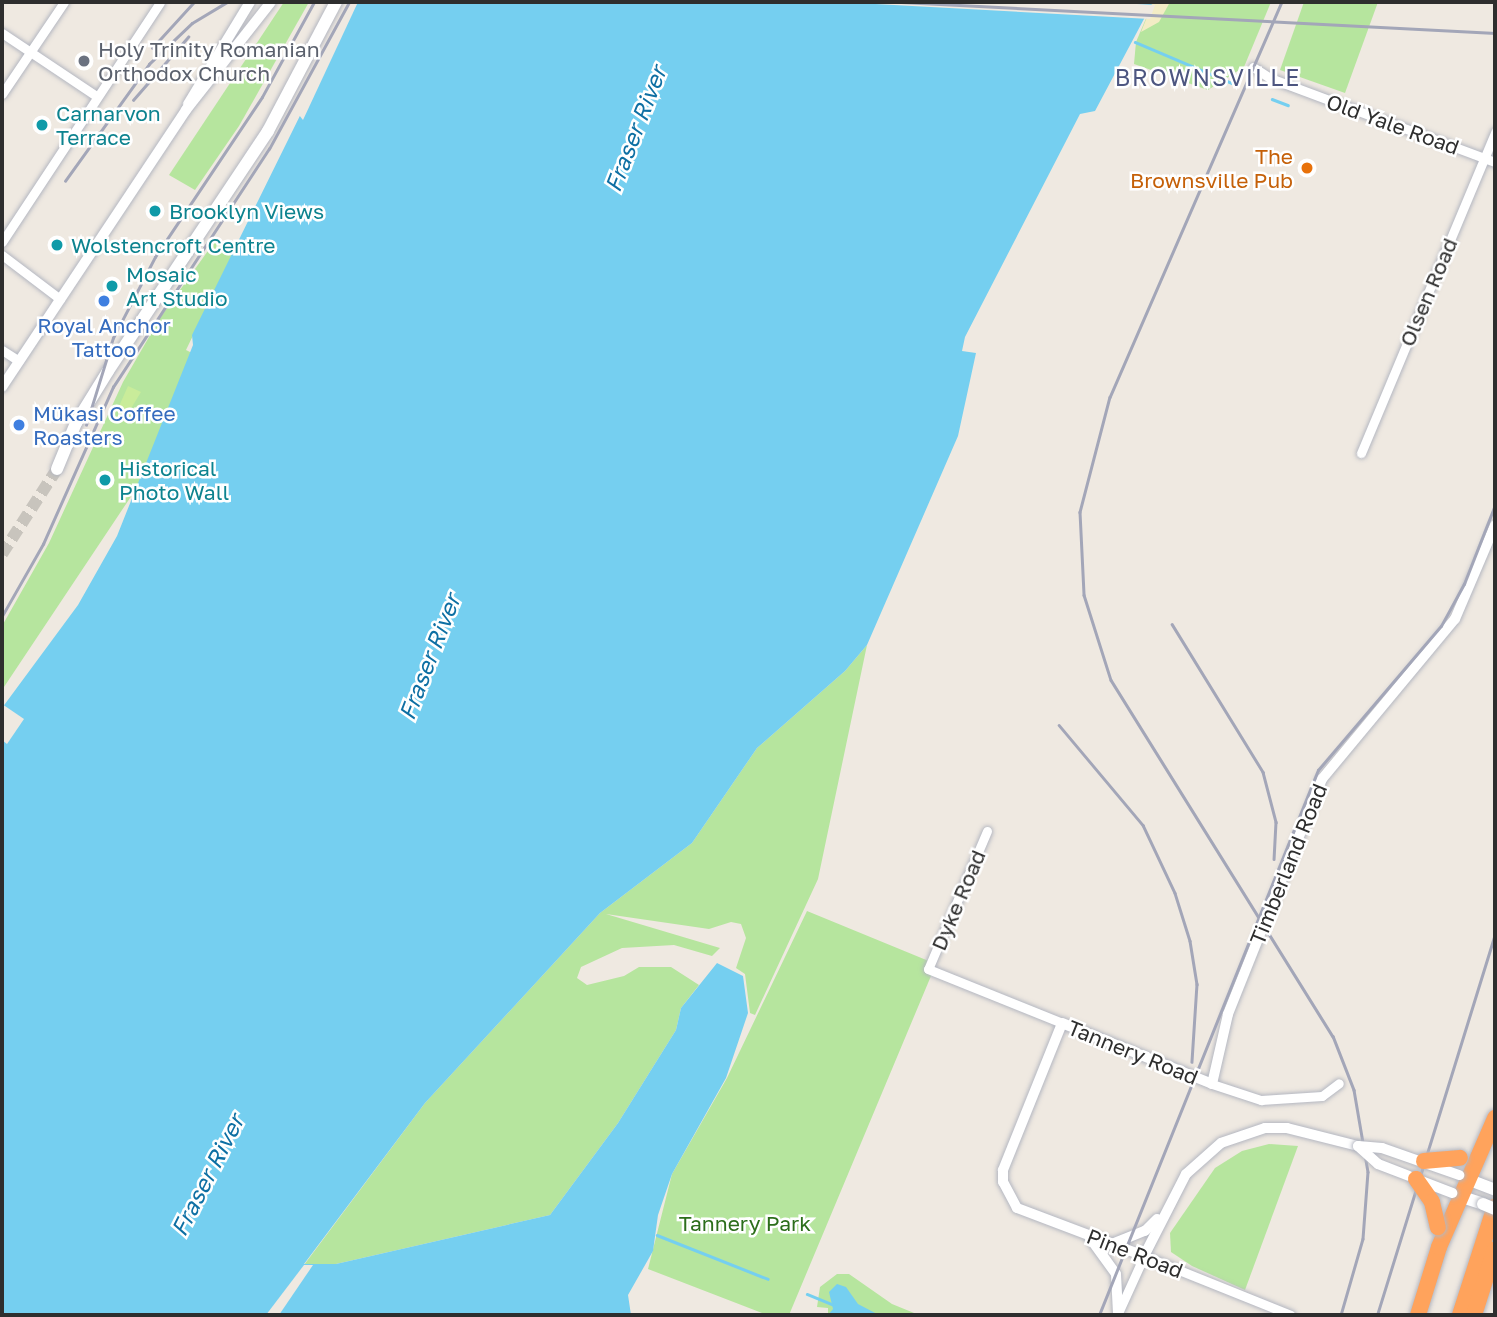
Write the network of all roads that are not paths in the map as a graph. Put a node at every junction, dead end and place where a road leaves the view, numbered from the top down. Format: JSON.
{"nodes":[{"id":1,"x":64,"y":2,"type":"edge"},
{"id":2,"x":160,"y":2,"type":"edge"},
{"id":3,"x":250,"y":2,"type":"edge"},
{"id":4,"x":271,"y":2,"type":"edge"},
{"id":5,"x":336,"y":2,"type":"edge"},
{"id":6,"x":2,"y":33,"type":"edge"},
{"id":7,"x":30,"y":52,"type":"junction"},
{"id":8,"x":1253,"y":67,"type":"dead end"},
{"id":9,"x":2,"y":94,"type":"edge"},
{"id":10,"x":96,"y":96,"type":"junction"},
{"id":11,"x":186,"y":110,"type":"junction"},
{"id":12,"x":1495,"y":132,"type":"edge"},
{"id":13,"x":1485,"y":158,"type":"junction"},
{"id":14,"x":1495,"y":162,"type":"edge"},
{"id":15,"x":2,"y":242,"type":"edge"},
{"id":16,"x":2,"y":255,"type":"edge"},
{"id":17,"x":60,"y":299,"type":"junction"},
{"id":18,"x":2,"y":350,"type":"edge"},
{"id":19,"x":19,"y":361,"type":"junction"},
{"id":20,"x":2,"y":387,"type":"edge"},
{"id":21,"x":1361,"y":453,"type":"dead end"},
{"id":22,"x":57,"y":469,"type":"tunnel mouth"},
{"id":23,"x":1495,"y":525,"type":"edge"},
{"id":24,"x":987,"y":831,"type":"dead end"},
{"id":25,"x":928,"y":969,"type":"joint"},
{"id":26,"x":1062,"y":1023,"type":"junction"},
{"id":27,"x":1339,"y":1083,"type":"dead end"},
{"id":28,"x":1212,"y":1084,"type":"junction"},
{"id":29,"x":1495,"y":1117,"type":"edge"},
{"id":30,"x":1357,"y":1146,"type":"junction"},
{"id":31,"x":1424,"y":1161,"type":"junction"},
{"id":32,"x":1463,"y":1177,"type":"junction"},
{"id":33,"x":1416,"y":1179,"type":"junction"},
{"id":34,"x":1491,"y":1188,"type":"edge"},
{"id":35,"x":1455,"y":1194,"type":"junction"},
{"id":36,"x":1491,"y":1207,"type":"edge"},
{"id":37,"x":1163,"y":1213,"type":"junction"},
{"id":38,"x":1088,"y":1235,"type":"junction"},
{"id":39,"x":1111,"y":1244,"type":"junction"},
{"id":40,"x":1439,"y":1247,"type":"junction"},
{"id":41,"x":1495,"y":1249,"type":"edge"},
{"id":42,"x":1144,"y":1256,"type":"junction"},
{"id":43,"x":1117,"y":1314,"type":"edge"},
{"id":44,"x":1291,"y":1315,"type":"edge"},
{"id":45,"x":1418,"y":1315,"type":"edge"},
{"id":46,"x":1460,"y":1315,"type":"edge"},
{"id":47,"x":1474,"y":1315,"type":"edge"}],
"edges":[{"from":1,"to":7,"type":"street"},
{"from":2,"to":10,"type":"street"},
{"from":3,"to":11,"type":"street"},
{"from":4,"to":11,"type":"street"},
{"from":5,"to":22,"type":"main road"},
{"from":6,"to":7,"type":"street"},
{"from":7,"to":9,"type":"street"},
{"from":7,"to":10,"type":"street"},
{"from":8,"to":13,"type":"street","name":"Old Yale Road"},
{"from":10,"to":15,"type":"street"},
{"from":11,"to":17,"type":"street"},
{"from":12,"to":13,"type":"street","name":"Olsen Road"},
{"from":13,"to":14,"type":"street","name":"Old Yale Road"},
{"from":13,"to":21,"type":"street","name":"Olsen Road"},
{"from":16,"to":17,"type":"street"},
{"from":17,"to":19,"type":"street"},
{"from":18,"to":19,"type":"street"},
{"from":19,"to":20,"type":"street"},
{"from":23,"to":28,"type":"street","name":"Timberland Road"},
{"from":24,"to":25,"type":"street","name":"Dyke Road"},
{"from":25,"to":26,"type":"street","name":"Tannery Road"},
{"from":26,"to":28,"type":"street","name":"Tannery Road"},
{"from":26,"to":38,"type":"street","name":"Pine Road"},
{"from":27,"to":28,"type":"street","name":"Tannery Road"},
{"from":29,"to":31,"type":"highway","bridge":true},
{"from":29,"to":32,"type":"highway"},
{"from":30,"to":31,"type":"street","bridge":true},
{"from":30,"to":33,"type":"street","bridge":true},
{"from":30,"to":37,"type":"street"},
{"from":31,"to":32,"type":"street","bridge":true},
{"from":32,"to":34,"type":"main road"},
{"from":32,"to":35,"type":"highway"},
{"from":33,"to":35,"type":"street","bridge":true},
{"from":33,"to":40,"type":"highway","bridge":true},
{"from":35,"to":36,"type":"main road"},
{"from":35,"to":40,"type":"highway"},
{"from":36,"to":46,"type":"highway"},
{"from":37,"to":39,"type":"street"},
{"from":37,"to":42,"type":"street"},
{"from":38,"to":39,"type":"street","name":"Pine Road"},
{"from":38,"to":43,"type":"street"},
{"from":39,"to":42,"type":"street","name":"Pine Road"},
{"from":40,"to":45,"type":"highway"},
{"from":41,"to":47,"type":"highway"},
{"from":42,"to":43,"type":"street"},
{"from":42,"to":44,"type":"street","name":"Pine Road"}]}
